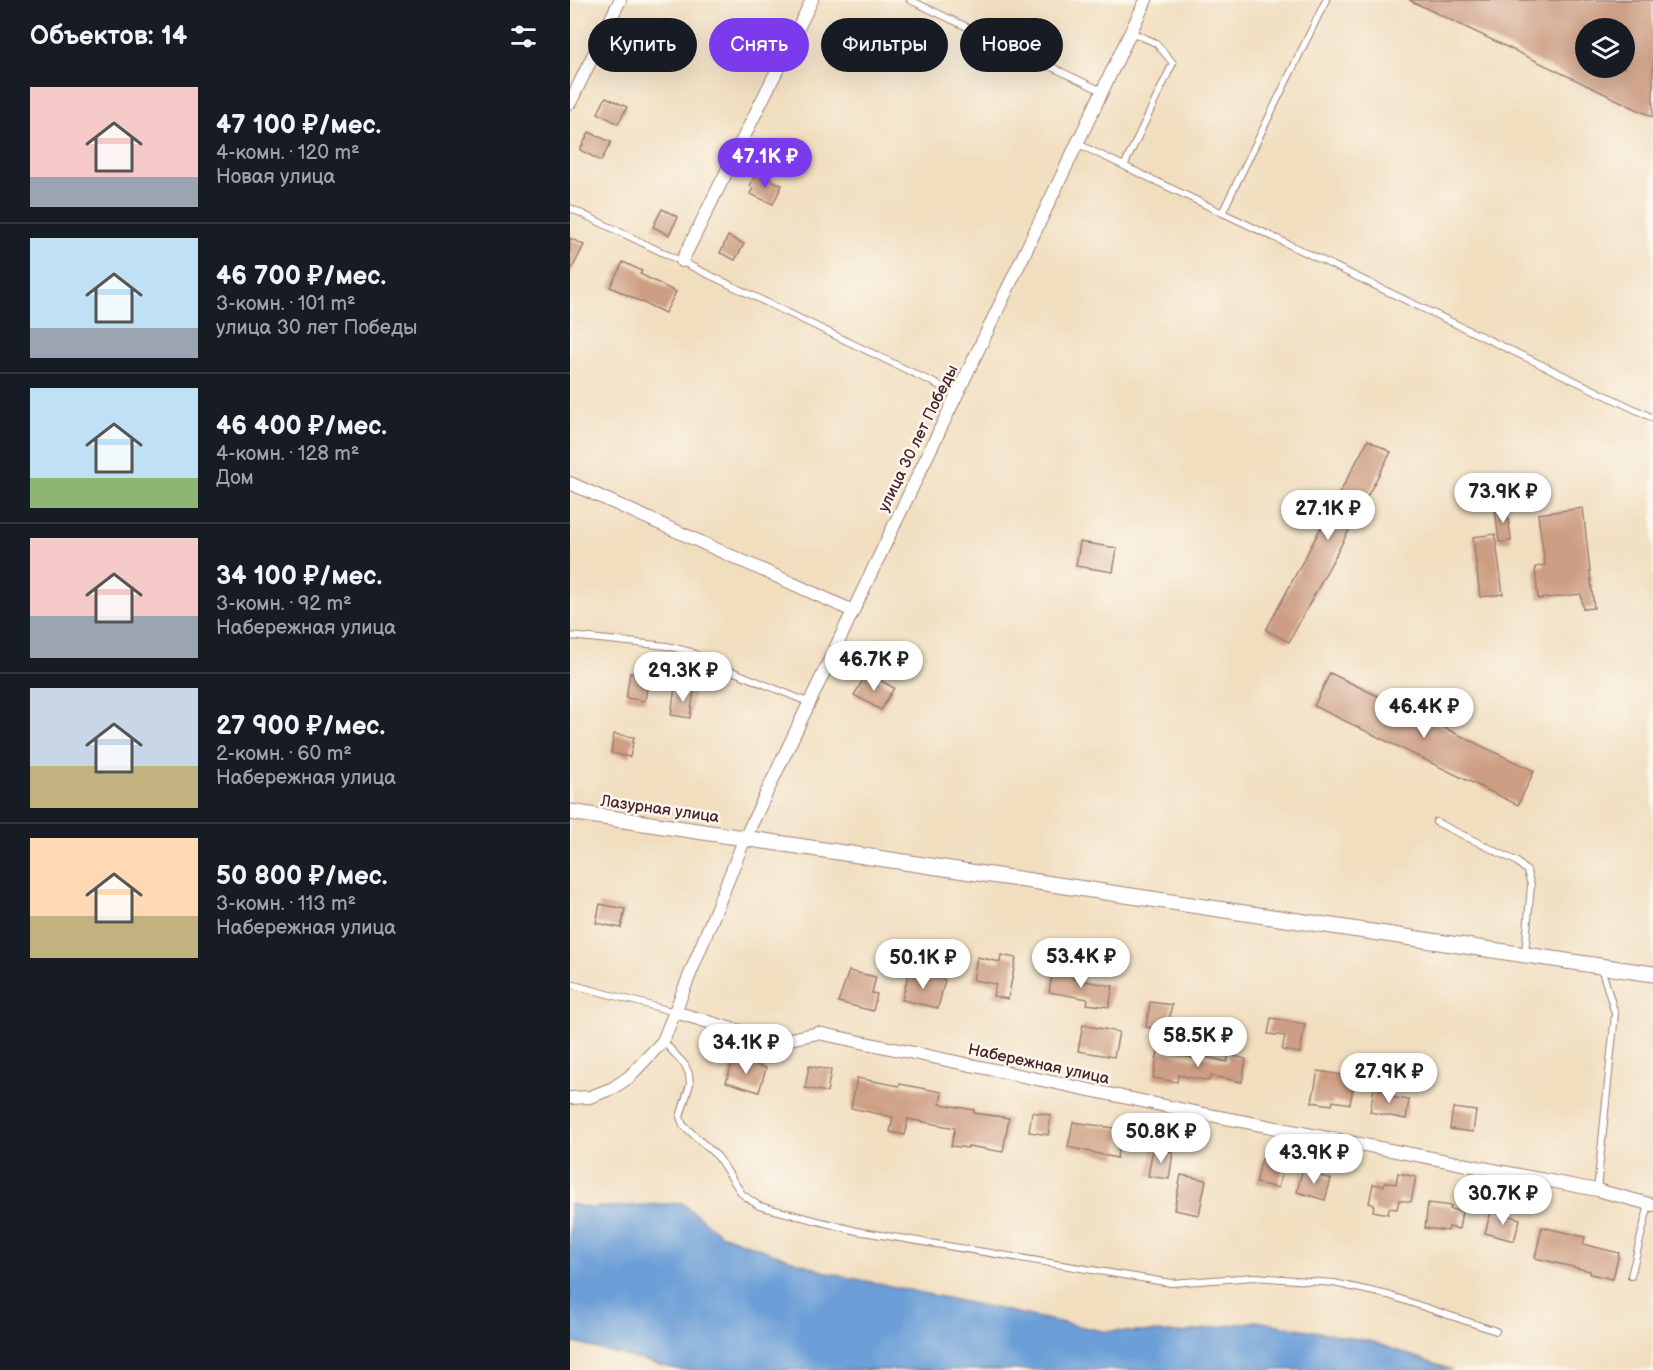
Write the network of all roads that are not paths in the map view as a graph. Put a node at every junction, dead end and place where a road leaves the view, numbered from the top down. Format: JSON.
{"nodes":[{"id":1,"x":620,"y":0,"type":"edge"},
{"id":2,"x":812,"y":0,"type":"edge"},
{"id":3,"x":910,"y":0,"type":"edge"},
{"id":4,"x":1146,"y":0,"type":"edge"},
{"id":5,"x":1326,"y":0,"type":"edge"},
{"id":6,"x":1131,"y":32,"type":"junction"},
{"id":7,"x":1102,"y":91,"type":"junction"},
{"id":8,"x":570,"y":103,"type":"edge"},
{"id":9,"x":1077,"y":143,"type":"junction"},
{"id":10,"x":1124,"y":166,"type":"junction"},
{"id":11,"x":570,"y":208,"type":"edge"},
{"id":12,"x":1222,"y":213,"type":"junction"},
{"id":13,"x":682,"y":261,"type":"junction"},
{"id":14,"x":957,"y":394,"type":"junction"},
{"id":15,"x":1653,"y":418,"type":"edge"},
{"id":16,"x":570,"y":483,"type":"edge"},
{"id":17,"x":853,"y":611,"type":"junction"},
{"id":18,"x":570,"y":636,"type":"edge"},
{"id":19,"x":810,"y":702,"type":"junction"},
{"id":20,"x":570,"y":812,"type":"edge"},
{"id":21,"x":1436,"y":822,"type":"dead end"},
{"id":22,"x":745,"y":838,"type":"junction"},
{"id":23,"x":1525,"y":955,"type":"junction"},
{"id":24,"x":1601,"y":966,"type":"junction"},
{"id":25,"x":1653,"y":974,"type":"edge"},
{"id":26,"x":570,"y":984,"type":"edge"},
{"id":27,"x":675,"y":1012,"type":"junction"},
{"id":28,"x":663,"y":1041,"type":"junction"},
{"id":29,"x":570,"y":1098,"type":"edge"},
{"id":30,"x":1597,"y":1190,"type":"junction"},
{"id":31,"x":1651,"y":1205,"type":"edge"},
{"id":32,"x":1631,"y":1276,"type":"dead end"},
{"id":33,"x":1496,"y":1331,"type":"dead end"}],
"edges":[{"from":1,"to":8,"type":"street"},
{"from":2,"to":13,"type":"street"},
{"from":3,"to":7,"type":"lane"},
{"from":4,"to":6,"type":"street","name":"улица 30 лет Победы"},
{"from":5,"to":12,"type":"lane"},
{"from":6,"to":7,"type":"street","name":"улица 30 лет Победы"},
{"from":6,"to":10,"type":"lane"},
{"from":7,"to":9,"type":"street","name":"улица 30 лет Победы"},
{"from":9,"to":10,"type":"lane"},
{"from":9,"to":14,"type":"street","name":"улица 30 лет Победы"},
{"from":10,"to":12,"type":"lane"},
{"from":11,"to":13,"type":"lane"},
{"from":12,"to":15,"type":"lane"},
{"from":13,"to":14,"type":"lane"},
{"from":14,"to":17,"type":"street","name":"улица 30 лет Победы"},
{"from":16,"to":17,"type":"street"},
{"from":17,"to":19,"type":"street","name":"улица 30 лет Победы"},
{"from":18,"to":19,"type":"lane"},
{"from":19,"to":22,"type":"street","name":"улица 30 лет Победы"},
{"from":20,"to":22,"type":"street","name":"Лазурная улица"},
{"from":21,"to":23,"type":"lane"},
{"from":22,"to":23,"type":"street","name":"Лазурная улица"},
{"from":22,"to":27,"type":"street"},
{"from":23,"to":24,"type":"street","name":"Лазурная улица"},
{"from":24,"to":25,"type":"street","name":"Лазурная улица"},
{"from":24,"to":30,"type":"lane"},
{"from":26,"to":27,"type":"lane"},
{"from":27,"to":28,"type":"street"},
{"from":27,"to":30,"type":"street","name":"Набережная улица"},
{"from":28,"to":29,"type":"street"},
{"from":28,"to":33,"type":"lane"},
{"from":30,"to":31,"type":"street","name":"Набережная улица"},
{"from":31,"to":32,"type":"lane"}]}
